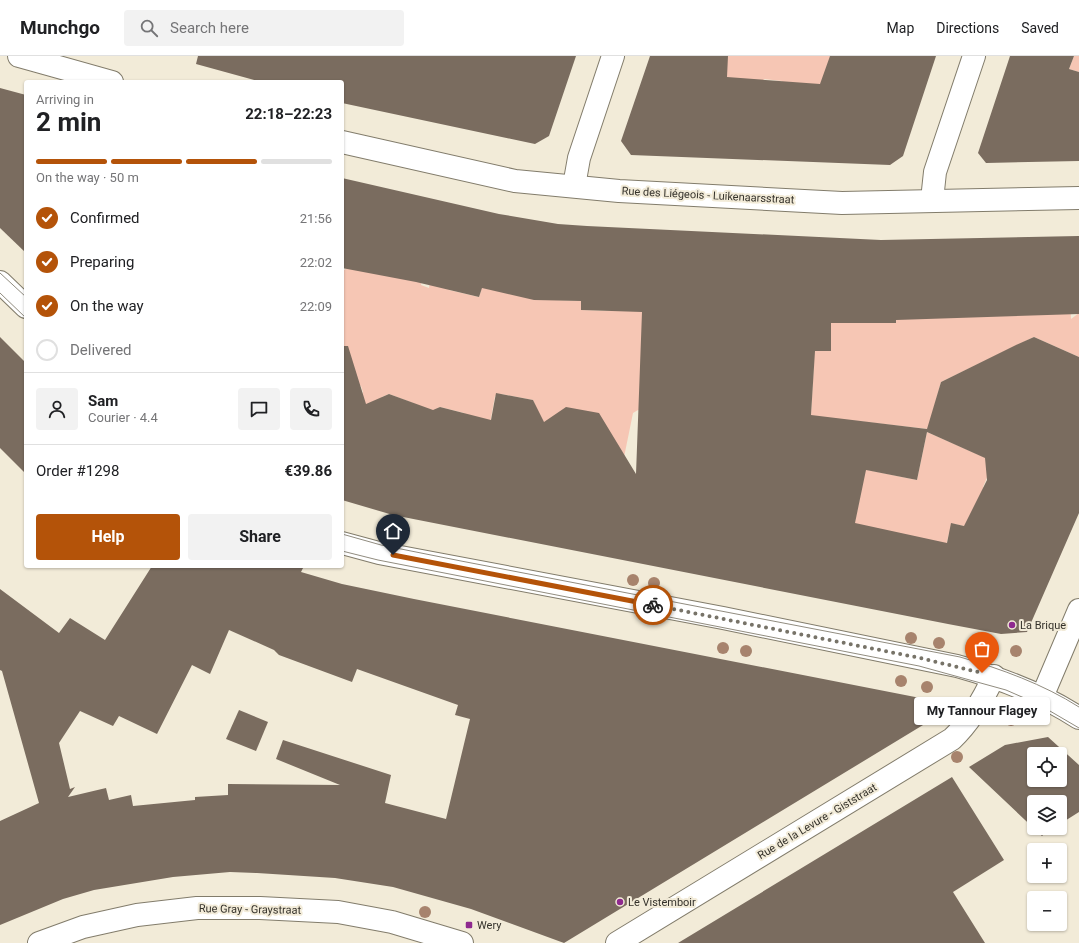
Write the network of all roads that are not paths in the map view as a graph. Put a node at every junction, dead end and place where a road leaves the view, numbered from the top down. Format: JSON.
{"nodes":[{"id":1,"x":19,"y":56,"type":"edge"},
{"id":2,"x":613,"y":56,"type":"edge"},
{"id":3,"x":974,"y":56,"type":"edge"},
{"id":4,"x":105,"y":80,"type":"edge"},
{"id":5,"x":344,"y":142,"type":"edge"},
{"id":6,"x":574,"y":186,"type":"junction"},
{"id":7,"x":1079,"y":198,"type":"edge"},
{"id":8,"x":932,"y":200,"type":"junction"},
{"id":9,"x":0,"y":282,"type":"edge"},
{"id":10,"x":24,"y":305,"type":"edge"},
{"id":11,"x":344,"y":544,"type":"edge"},
{"id":12,"x":1079,"y":610,"type":"edge"},
{"id":13,"x":994,"y":676,"type":"junction"},
{"id":14,"x":1042,"y":697,"type":"junction"},
{"id":15,"x":1079,"y":718,"type":"edge"},
{"id":16,"x":39,"y":943,"type":"edge"},
{"id":17,"x":462,"y":943,"type":"edge"},
{"id":18,"x":618,"y":943,"type":"edge"}],
"edges":[{"from":1,"to":4,"type":"street"},
{"from":2,"to":6,"type":"street"},
{"from":3,"to":8,"type":"street"},
{"from":5,"to":6,"type":"street","name":"Rue des Liégeois - Luikenaarsstraat"},
{"from":6,"to":8,"type":"street","name":"Rue des Liégeois - Luikenaarsstraat"},
{"from":7,"to":8,"type":"street","name":"Rue des Liégeois - Luikenaarsstraat"},
{"from":9,"to":10,"type":"street"},
{"from":11,"to":13,"type":"street"},
{"from":12,"to":14,"type":"street"},
{"from":13,"to":14,"type":"street"},
{"from":13,"to":18,"type":"street","name":"Rue de la Levure - Giststraat"},
{"from":14,"to":15,"type":"street"},
{"from":16,"to":17,"type":"street","name":"Rue Gray - Graystraat"}]}
